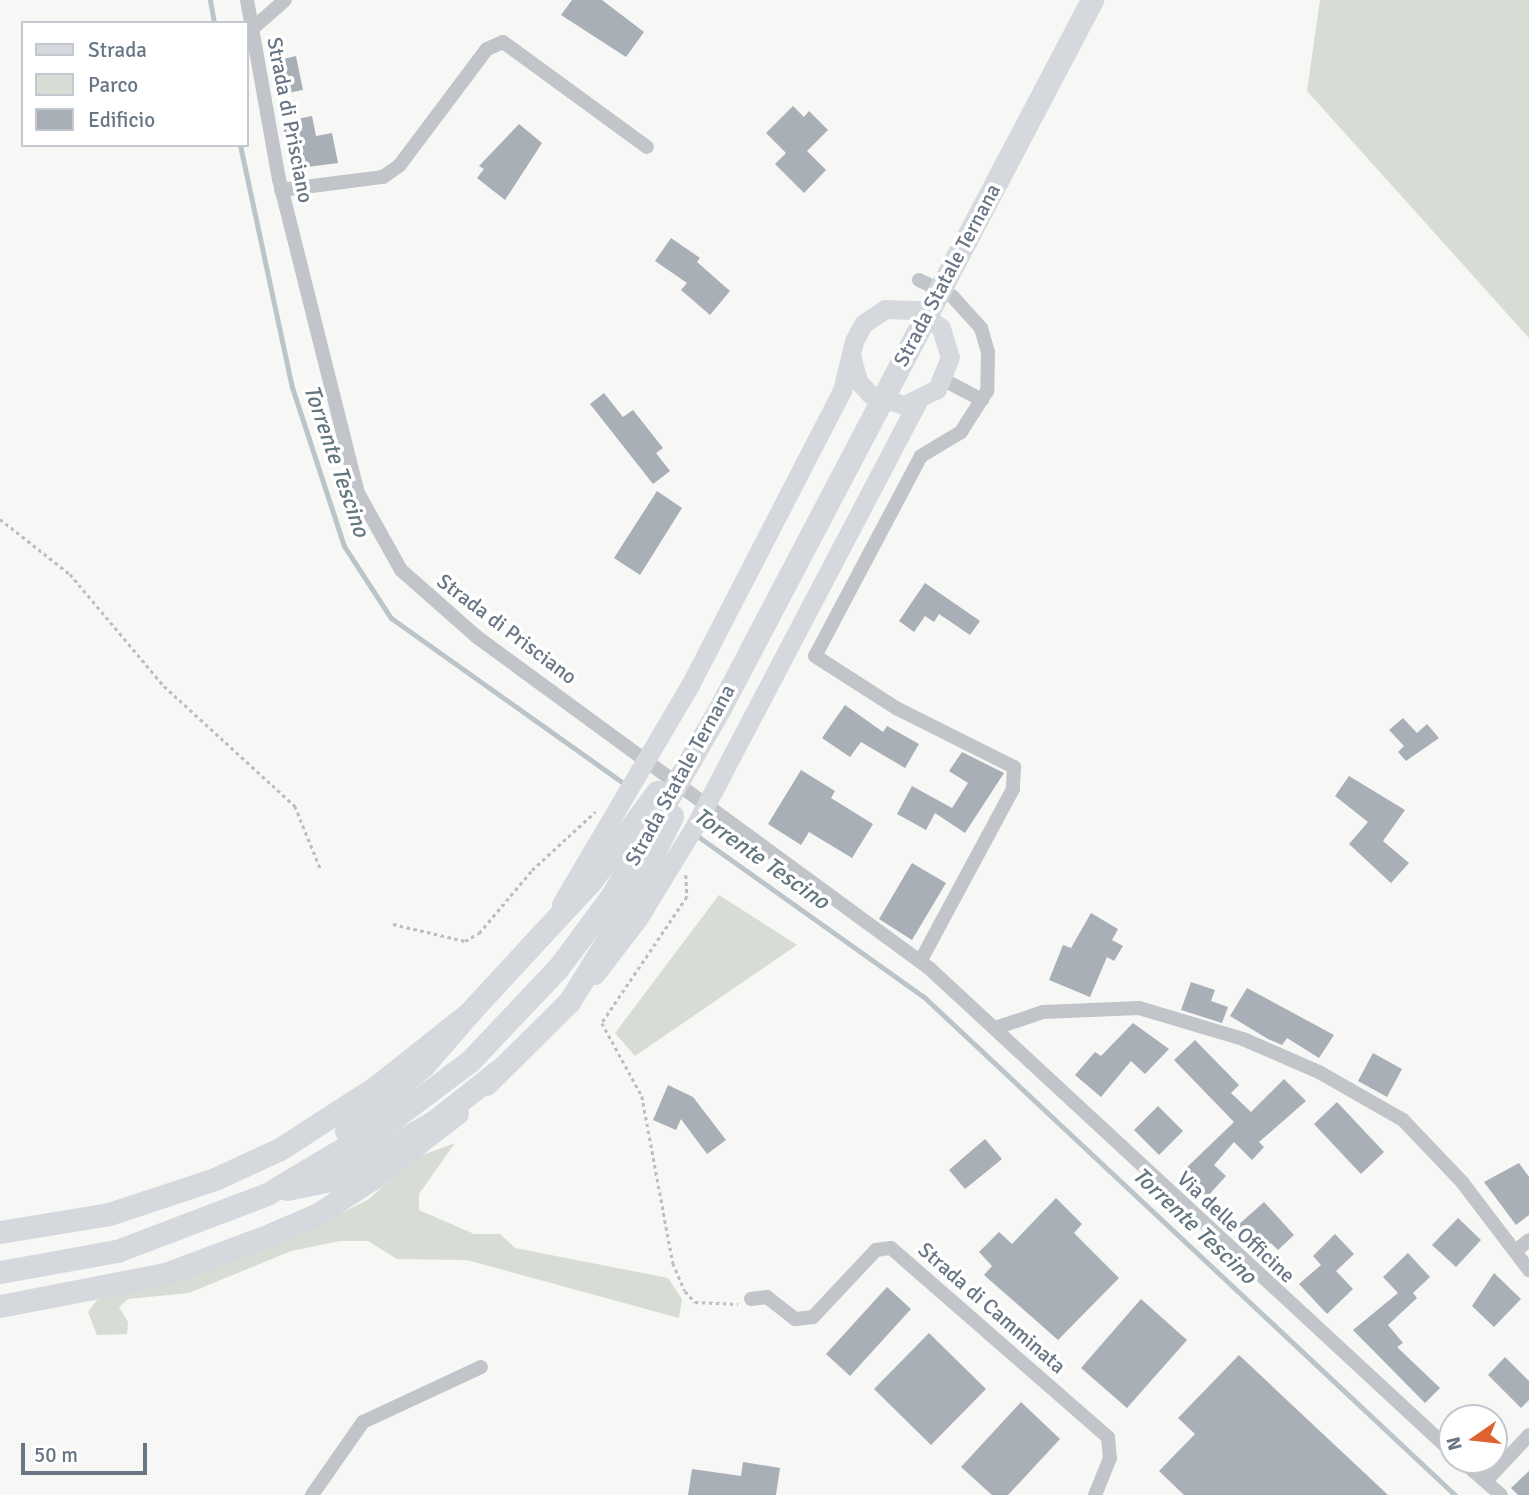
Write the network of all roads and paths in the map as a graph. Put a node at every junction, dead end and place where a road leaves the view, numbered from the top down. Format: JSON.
{"nodes":[{"id":1,"x":247,"y":0,"type":"edge"},
{"id":2,"x":285,"y":0,"type":"edge"},
{"id":3,"x":1092,"y":0,"type":"edge"},
{"id":4,"x":251,"y":30,"type":"junction"},
{"id":5,"x":647,"y":147,"type":"dead end"},
{"id":6,"x":281,"y":190,"type":"junction"},
{"id":7,"x":919,"y":280,"type":"dead end"},
{"id":8,"x":852,"y":358,"type":"junction"},
{"id":9,"x":944,"y":380,"type":"junction"},
{"id":10,"x":982,"y":400,"type":"junction"},
{"id":11,"x":917,"y":403,"type":"junction"},
{"id":12,"x":0,"y":519,"type":"edge"},
{"id":13,"x":720,"y":708,"type":"junction"},
{"id":14,"x":599,"y":809,"type":"dead end"},
{"id":15,"x":321,"y":870,"type":"dead end"},
{"id":16,"x":684,"y":871,"type":"dead end"},
{"id":17,"x":586,"y":876,"type":"junction"},
{"id":18,"x":625,"y":909,"type":"junction"},
{"id":19,"x":393,"y":923,"type":"dead end"},
{"id":20,"x":920,"y":962,"type":"junction"},
{"id":21,"x":469,"y":1013,"type":"junction"},
{"id":22,"x":995,"y":1028,"type":"junction"},
{"id":23,"x":499,"y":1070,"type":"junction"},
{"id":24,"x":267,"y":1194,"type":"junction"},
{"id":25,"x":0,"y":1232,"type":"edge"},
{"id":26,"x":1523,"y":1244,"type":"edge"},
{"id":27,"x":1529,"y":1270,"type":"edge"},
{"id":28,"x":3,"y":1272,"type":"edge"},
{"id":29,"x":751,"y":1299,"type":"joint"},
{"id":30,"x":0,"y":1306,"type":"edge"},
{"id":31,"x":481,"y":1367,"type":"dead end"},
{"id":32,"x":1529,"y":1435,"type":"edge"},
{"id":33,"x":1438,"y":1439,"type":"edge"},
{"id":34,"x":1478,"y":1474,"type":"edge"},
{"id":35,"x":1486,"y":1481,"type":"junction"},
{"id":36,"x":313,"y":1495,"type":"edge"},
{"id":37,"x":1095,"y":1495,"type":"edge"},
{"id":38,"x":1501,"y":1495,"type":"edge"}],
"edges":[{"from":1,"to":4,"type":"street","name":"Strada di Prisciano"},
{"from":2,"to":4,"type":"street"},
{"from":3,"to":13,"type":"main road","name":"Strada Statale Ternana"},
{"from":4,"to":6,"type":"street","name":"Strada di Prisciano"},
{"from":5,"to":6,"type":"street"},
{"from":6,"to":20,"type":"street","name":"Strada di Prisciano"},
{"from":7,"to":10,"type":"street"},
{"from":8,"to":9,"type":"main road"},
{"from":8,"to":11,"type":"main road"},
{"from":8,"to":17,"type":"main road"},
{"from":9,"to":10,"type":"street"},
{"from":9,"to":11,"type":"main road"},
{"from":10,"to":20,"type":"street"},
{"from":11,"to":18,"type":"main road"},
{"from":12,"to":15,"type":"path"},
{"from":13,"to":17,"type":"main road"},
{"from":13,"to":18,"type":"main road","name":"Strada Statale Ternana"},
{"from":14,"to":19,"type":"path"},
{"from":16,"to":29,"type":"path"},
{"from":17,"to":21,"type":"main road"},
{"from":18,"to":23,"type":"main road"},
{"from":18,"to":24,"type":"main road","name":"Strada Statale Ternana"},
{"from":20,"to":22,"type":"street","name":"Strada di Prisciano"},
{"from":21,"to":24,"type":"main road"},
{"from":21,"to":25,"type":"main road"},
{"from":22,"to":26,"type":"street"},
{"from":22,"to":33,"type":"street","name":"Via delle Officine"},
{"from":23,"to":24,"type":"main road"},
{"from":23,"to":30,"type":"main road"},
{"from":24,"to":28,"type":"main road","name":"Strada Statale Ternana"},
{"from":26,"to":27,"type":"street"},
{"from":29,"to":37,"type":"street","name":"Strada di Camminata"},
{"from":31,"to":36,"type":"street"},
{"from":32,"to":35,"type":"street"},
{"from":34,"to":35,"type":"street"},
{"from":35,"to":38,"type":"street"}]}
